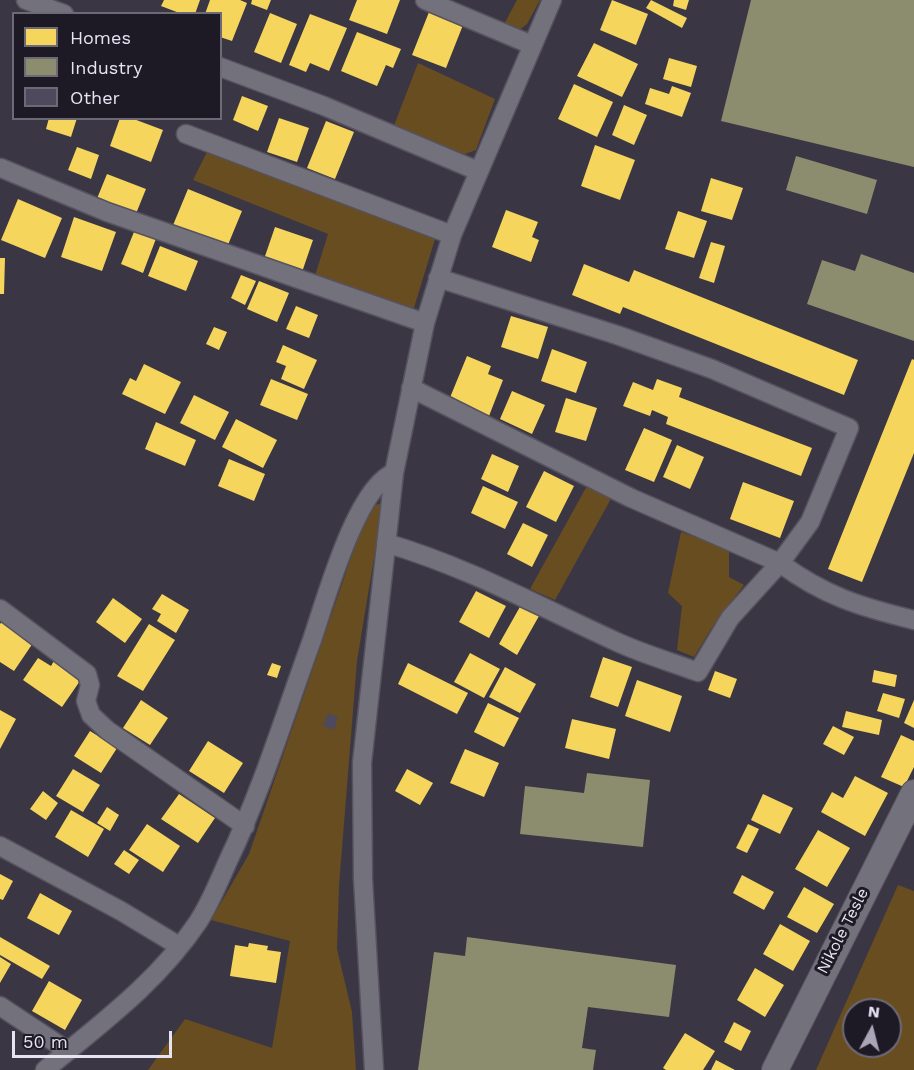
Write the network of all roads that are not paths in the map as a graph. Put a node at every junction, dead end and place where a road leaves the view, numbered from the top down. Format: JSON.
{"nodes":[{"id":1,"x":26,"y":0,"type":"edge"},
{"id":2,"x":425,"y":0,"type":"edge"},
{"id":3,"x":552,"y":0,"type":"edge"},
{"id":4,"x":59,"y":12,"type":"edge"},
{"id":5,"x":532,"y":45,"type":"junction"},
{"id":6,"x":222,"y":69,"type":"edge"},
{"id":7,"x":186,"y":134,"type":"dead end"},
{"id":8,"x":1,"y":168,"type":"edge"},
{"id":9,"x":478,"y":171,"type":"junction"},
{"id":10,"x":452,"y":235,"type":"junction"},
{"id":11,"x":438,"y":278,"type":"junction"},
{"id":12,"x":425,"y":323,"type":"junction"},
{"id":13,"x":411,"y":388,"type":"junction"},
{"id":14,"x":394,"y":473,"type":"junction"},
{"id":15,"x":386,"y":543,"type":"junction"},
{"id":16,"x":780,"y":563,"type":"junction"},
{"id":17,"x":0,"y":609,"type":"edge"},
{"id":18,"x":914,"y":620,"type":"edge"},
{"id":19,"x":914,"y":793,"type":"edge"},
{"id":20,"x":245,"y":826,"type":"junction"},
{"id":21,"x":0,"y":846,"type":"edge"},
{"id":22,"x":179,"y":946,"type":"junction"},
{"id":23,"x":0,"y":1006,"type":"edge"},
{"id":24,"x":68,"y":1051,"type":"junction"},
{"id":25,"x":45,"y":1070,"type":"edge"},
{"id":26,"x":374,"y":1070,"type":"edge"},
{"id":27,"x":775,"y":1070,"type":"edge"}],
"edges":[{"from":1,"to":4,"type":"street"},
{"from":2,"to":5,"type":"street"},
{"from":3,"to":5,"type":"street"},
{"from":5,"to":9,"type":"street"},
{"from":6,"to":9,"type":"street"},
{"from":7,"to":10,"type":"street"},
{"from":8,"to":12,"type":"street"},
{"from":9,"to":10,"type":"street"},
{"from":10,"to":11,"type":"street"},
{"from":11,"to":12,"type":"street"},
{"from":11,"to":16,"type":"street"},
{"from":12,"to":13,"type":"street"},
{"from":13,"to":14,"type":"street"},
{"from":13,"to":16,"type":"street"},
{"from":14,"to":15,"type":"street"},
{"from":14,"to":20,"type":"street"},
{"from":15,"to":16,"type":"street"},
{"from":15,"to":26,"type":"street"},
{"from":16,"to":18,"type":"street"},
{"from":17,"to":20,"type":"street"},
{"from":19,"to":27,"type":"street","name":"Nikole Tesle"},
{"from":20,"to":22,"type":"street"},
{"from":21,"to":22,"type":"street"},
{"from":22,"to":24,"type":"street"},
{"from":23,"to":24,"type":"street"},
{"from":24,"to":25,"type":"street"}]}
